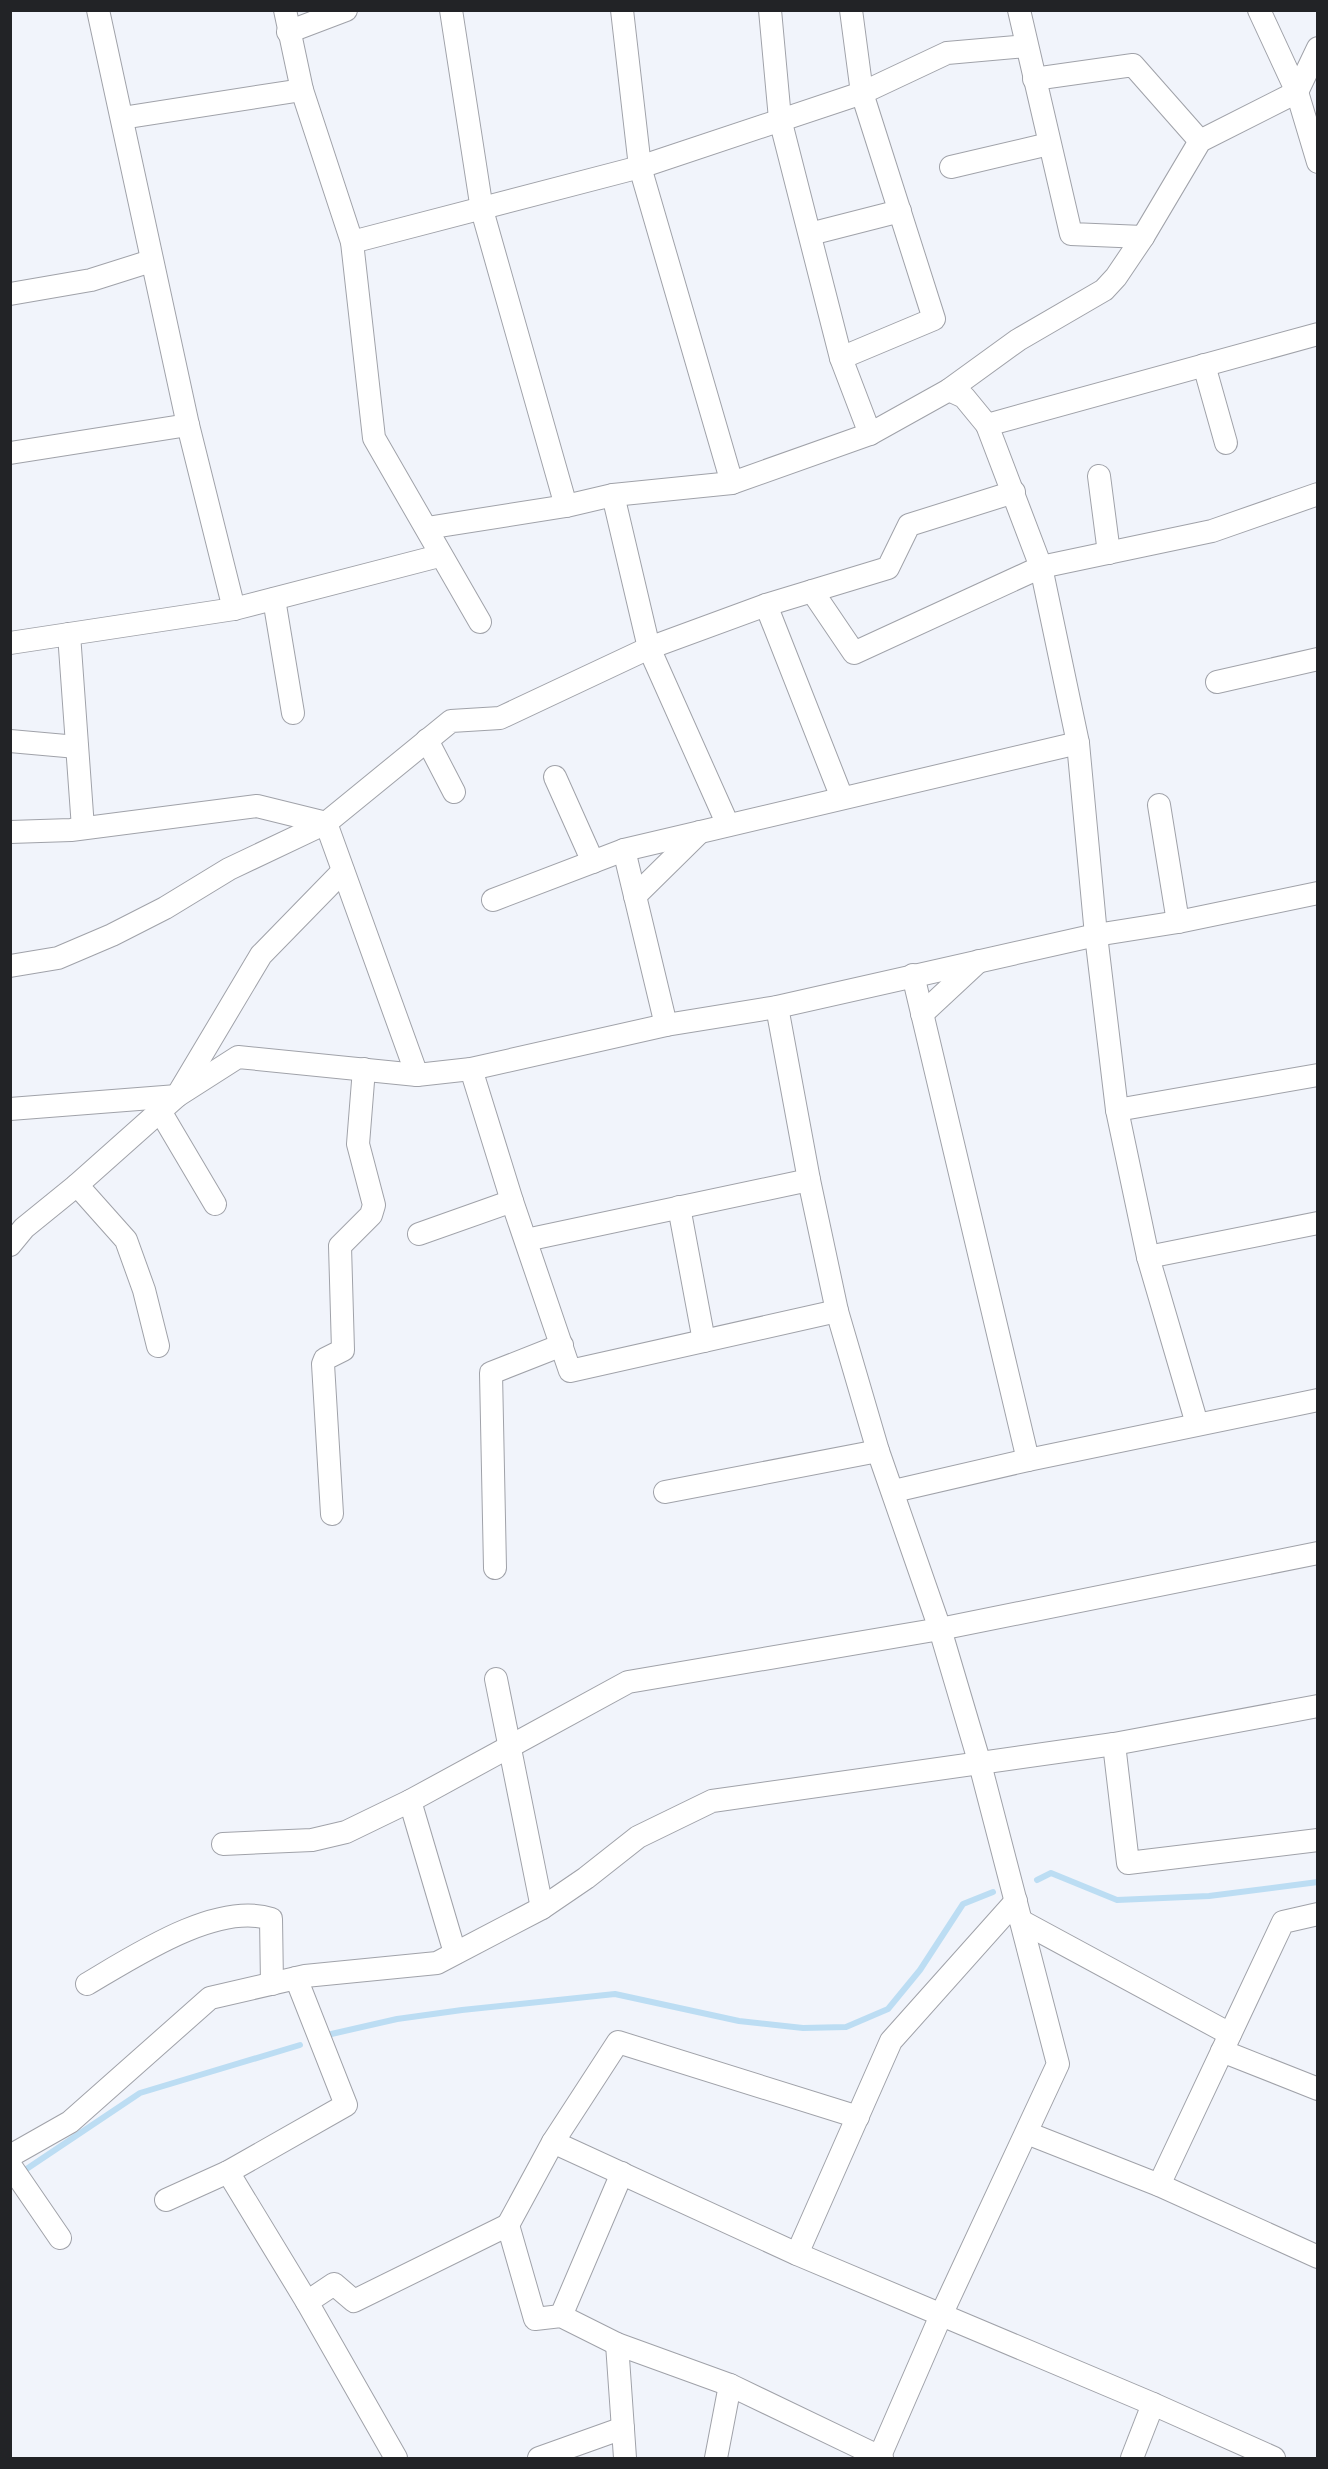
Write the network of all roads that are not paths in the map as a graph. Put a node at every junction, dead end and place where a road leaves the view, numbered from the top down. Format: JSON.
{"nodes":[{"id":1,"x":98,"y":10,"type":"edge"},
{"id":2,"x":346,"y":10,"type":"edge"},
{"id":3,"x":451,"y":10,"type":"edge"},
{"id":4,"x":622,"y":10,"type":"edge"},
{"id":5,"x":770,"y":10,"type":"edge"},
{"id":6,"x":851,"y":10,"type":"edge"},
{"id":7,"x":1019,"y":10,"type":"edge"},
{"id":8,"x":1259,"y":10,"type":"edge"},
{"id":9,"x":286,"y":21,"type":"edge"},
{"id":10,"x":1026,"y":46,"type":"junction"},
{"id":11,"x":1317,"y":48,"type":"edge"},
{"id":12,"x":1034,"y":79,"type":"junction"},
{"id":13,"x":302,"y":90,"type":"junction"},
{"id":14,"x":1297,"y":92,"type":"junction"},
{"id":15,"x":862,"y":93,"type":"junction"},
{"id":16,"x":122,"y":118,"type":"junction"},
{"id":17,"x":780,"y":119,"type":"junction"},
{"id":18,"x":1200,"y":141,"type":"junction"},
{"id":19,"x":1049,"y":144,"type":"junction"},
{"id":20,"x":1317,"y":162,"type":"edge"},
{"id":21,"x":640,"y":167,"type":"junction"},
{"id":22,"x":951,"y":168,"type":"dead end"},
{"id":23,"x":482,"y":210,"type":"junction"},
{"id":24,"x":900,"y":212,"type":"junction"},
{"id":25,"x":810,"y":234,"type":"junction"},
{"id":26,"x":1143,"y":237,"type":"junction"},
{"id":27,"x":352,"y":242,"type":"junction"},
{"id":28,"x":151,"y":261,"type":"junction"},
{"id":29,"x":10,"y":294,"type":"edge"},
{"id":30,"x":1317,"y":334,"type":"edge"},
{"id":31,"x":842,"y":358,"type":"junction"},
{"id":32,"x":1204,"y":365,"type":"junction"},
{"id":33,"x":961,"y":397,"type":"junction"},
{"id":34,"x":987,"y":424,"type":"junction"},
{"id":35,"x":188,"y":425,"type":"junction"},
{"id":36,"x":870,"y":434,"type":"junction"},
{"id":37,"x":1226,"y":443,"type":"dead end"},
{"id":38,"x":10,"y":453,"type":"edge"},
{"id":39,"x":1099,"y":476,"type":"dead end"},
{"id":40,"x":732,"y":483,"type":"junction"},
{"id":41,"x":1014,"y":492,"type":"junction"},
{"id":42,"x":1317,"y":494,"type":"edge"},
{"id":43,"x":566,"y":506,"type":"junction"},
{"id":44,"x":616,"y":509,"type":"junction"},
{"id":45,"x":427,"y":528,"type":"junction"},
{"id":46,"x":1109,"y":553,"type":"junction"},
{"id":47,"x":439,"y":556,"type":"junction"},
{"id":48,"x":1041,"y":567,"type":"junction"},
{"id":49,"x":812,"y":591,"type":"junction"},
{"id":50,"x":274,"y":599,"type":"junction"},
{"id":51,"x":766,"y":605,"type":"junction"},
{"id":52,"x":234,"y":609,"type":"junction"},
{"id":53,"x":480,"y":622,"type":"dead end"},
{"id":54,"x":69,"y":634,"type":"junction"},
{"id":55,"x":10,"y":643,"type":"edge"},
{"id":56,"x":649,"y":648,"type":"junction"},
{"id":57,"x":1317,"y":659,"type":"edge"},
{"id":58,"x":1217,"y":682,"type":"dead end"},
{"id":59,"x":293,"y":713,"type":"dead end"},
{"id":60,"x":427,"y":740,"type":"junction"},
{"id":61,"x":10,"y":741,"type":"edge"},
{"id":62,"x":1078,"y":743,"type":"junction"},
{"id":63,"x":77,"y":747,"type":"junction"},
{"id":64,"x":555,"y":777,"type":"dead end"},
{"id":65,"x":454,"y":792,"type":"dead end"},
{"id":66,"x":842,"y":798,"type":"junction"},
{"id":67,"x":1159,"y":805,"type":"dead end"},
{"id":68,"x":326,"y":823,"type":"junction"},
{"id":69,"x":728,"y":825,"type":"junction"},
{"id":70,"x":83,"y":828,"type":"junction"},
{"id":71,"x":10,"y":832,"type":"edge"},
{"id":72,"x":700,"y":832,"type":"junction"},
{"id":73,"x":624,"y":850,"type":"junction"},
{"id":74,"x":593,"y":862,"type":"junction"},
{"id":75,"x":341,"y":864,"type":"junction"},
{"id":76,"x":1317,"y":893,"type":"edge"},
{"id":77,"x":635,"y":896,"type":"junction"},
{"id":78,"x":493,"y":900,"type":"dead end"},
{"id":79,"x":1178,"y":922,"type":"junction"},
{"id":80,"x":1096,"y":935,"type":"junction"},
{"id":81,"x":979,"y":961,"type":"junction"},
{"id":82,"x":10,"y":966,"type":"edge"},
{"id":83,"x":913,"y":975,"type":"junction"},
{"id":84,"x":777,"y":1007,"type":"junction"},
{"id":85,"x":922,"y":1014,"type":"junction"},
{"id":86,"x":666,"y":1025,"type":"junction"},
{"id":87,"x":364,"y":1069,"type":"junction"},
{"id":88,"x":471,"y":1069,"type":"junction"},
{"id":89,"x":417,"y":1075,"type":"junction"},
{"id":90,"x":1317,"y":1075,"type":"edge"},
{"id":91,"x":177,"y":1096,"type":"junction"},
{"id":92,"x":10,"y":1109,"type":"edge"},
{"id":93,"x":1117,"y":1110,"type":"junction"},
{"id":94,"x":160,"y":1111,"type":"junction"},
{"id":95,"x":809,"y":1180,"type":"junction"},
{"id":96,"x":77,"y":1185,"type":"junction"},
{"id":97,"x":512,"y":1202,"type":"junction"},
{"id":98,"x":215,"y":1204,"type":"dead end"},
{"id":99,"x":679,"y":1207,"type":"junction"},
{"id":100,"x":1317,"y":1223,"type":"edge"},
{"id":101,"x":15,"y":1234,"type":"edge"},
{"id":102,"x":419,"y":1234,"type":"dead end"},
{"id":103,"x":526,"y":1240,"type":"junction"},
{"id":104,"x":1148,"y":1257,"type":"junction"},
{"id":105,"x":837,"y":1311,"type":"junction"},
{"id":106,"x":704,"y":1341,"type":"junction"},
{"id":107,"x":562,"y":1345,"type":"junction"},
{"id":108,"x":158,"y":1346,"type":"dead end"},
{"id":109,"x":1317,"y":1400,"type":"edge"},
{"id":110,"x":1197,"y":1424,"type":"junction"},
{"id":111,"x":878,"y":1451,"type":"junction"},
{"id":112,"x":1028,"y":1460,"type":"junction"},
{"id":113,"x":894,"y":1491,"type":"junction"},
{"id":114,"x":665,"y":1492,"type":"dead end"},
{"id":115,"x":332,"y":1514,"type":"dead end"},
{"id":116,"x":1317,"y":1553,"type":"edge"},
{"id":117,"x":495,"y":1568,"type":"dead end"},
{"id":118,"x":940,"y":1629,"type":"junction"},
{"id":119,"x":496,"y":1679,"type":"dead end"},
{"id":120,"x":1317,"y":1706,"type":"edge"},
{"id":121,"x":1114,"y":1743,"type":"junction"},
{"id":122,"x":509,"y":1746,"type":"junction"},
{"id":123,"x":980,"y":1764,"type":"junction"},
{"id":124,"x":410,"y":1801,"type":"junction"},
{"id":125,"x":1317,"y":1840,"type":"edge"},
{"id":126,"x":223,"y":1844,"type":"dead end"},
{"id":127,"x":542,"y":1908,"type":"junction"},
{"id":128,"x":1019,"y":1911,"type":"junction"},
{"id":129,"x":1317,"y":1914,"type":"edge"},
{"id":130,"x":455,"y":1953,"type":"junction"},
{"id":131,"x":296,"y":1978,"type":"junction"},
{"id":132,"x":87,"y":1984,"type":"dead end"},
{"id":133,"x":272,"y":1984,"type":"junction"},
{"id":134,"x":1226,"y":2042,"type":"junction"},
{"id":135,"x":1317,"y":2089,"type":"edge"},
{"id":136,"x":858,"y":2117,"type":"junction"},
{"id":137,"x":1027,"y":2133,"type":"junction"},
{"id":138,"x":553,"y":2142,"type":"junction"},
{"id":139,"x":10,"y":2156,"type":"edge"},
{"id":140,"x":10,"y":2165,"type":"edge"},
{"id":141,"x":228,"y":2172,"type":"junction"},
{"id":142,"x":622,"y":2173,"type":"junction"},
{"id":143,"x":1159,"y":2186,"type":"junction"},
{"id":144,"x":166,"y":2200,"type":"dead end"},
{"id":145,"x":508,"y":2225,"type":"junction"},
{"id":146,"x":60,"y":2238,"type":"dead end"},
{"id":147,"x":797,"y":2254,"type":"junction"},
{"id":148,"x":1317,"y":2258,"type":"edge"},
{"id":149,"x":306,"y":2302,"type":"junction"},
{"id":150,"x":942,"y":2313,"type":"junction"},
{"id":151,"x":561,"y":2316,"type":"junction"},
{"id":152,"x":617,"y":2344,"type":"junction"},
{"id":153,"x":730,"y":2385,"type":"junction"},
{"id":154,"x":1153,"y":2404,"type":"junction"},
{"id":155,"x":623,"y":2428,"type":"junction"},
{"id":156,"x":396,"y":2458,"type":"edge"},
{"id":157,"x":540,"y":2458,"type":"edge"},
{"id":158,"x":625,"y":2458,"type":"edge"},
{"id":159,"x":716,"y":2458,"type":"edge"},
{"id":160,"x":880,"y":2458,"type":"edge"},
{"id":161,"x":1131,"y":2458,"type":"edge"},
{"id":162,"x":1274,"y":2458,"type":"edge"}],
"edges":[{"from":1,"to":16,"type":"street"},
{"from":2,"to":9,"type":"street"},
{"from":3,"to":23,"type":"street"},
{"from":4,"to":21,"type":"street"},
{"from":5,"to":17,"type":"street"},
{"from":6,"to":15,"type":"street"},
{"from":7,"to":10,"type":"street"},
{"from":8,"to":14,"type":"street"},
{"from":9,"to":13,"type":"street"},
{"from":10,"to":12,"type":"street"},
{"from":10,"to":15,"type":"street"},
{"from":11,"to":14,"type":"street"},
{"from":12,"to":18,"type":"street"},
{"from":12,"to":19,"type":"street"},
{"from":13,"to":16,"type":"street"},
{"from":13,"to":27,"type":"street"},
{"from":14,"to":18,"type":"street"},
{"from":14,"to":20,"type":"street"},
{"from":15,"to":17,"type":"street"},
{"from":15,"to":24,"type":"street"},
{"from":16,"to":28,"type":"street"},
{"from":17,"to":21,"type":"street"},
{"from":17,"to":25,"type":"street"},
{"from":18,"to":26,"type":"street"},
{"from":19,"to":22,"type":"street"},
{"from":19,"to":26,"type":"street"},
{"from":21,"to":23,"type":"street"},
{"from":21,"to":40,"type":"street"},
{"from":23,"to":27,"type":"street"},
{"from":23,"to":43,"type":"street"},
{"from":24,"to":25,"type":"street"},
{"from":24,"to":31,"type":"street"},
{"from":25,"to":31,"type":"street"},
{"from":26,"to":33,"type":"street"},
{"from":27,"to":45,"type":"street"},
{"from":28,"to":29,"type":"street"},
{"from":28,"to":35,"type":"street"},
{"from":30,"to":32,"type":"street"},
{"from":31,"to":36,"type":"street"},
{"from":32,"to":34,"type":"street"},
{"from":32,"to":37,"type":"street"},
{"from":33,"to":34,"type":"street"},
{"from":33,"to":36,"type":"street"},
{"from":34,"to":41,"type":"street"},
{"from":35,"to":38,"type":"street"},
{"from":35,"to":52,"type":"street"},
{"from":36,"to":40,"type":"street"},
{"from":39,"to":46,"type":"street"},
{"from":40,"to":44,"type":"street"},
{"from":41,"to":48,"type":"street"},
{"from":41,"to":49,"type":"street"},
{"from":42,"to":46,"type":"street"},
{"from":43,"to":44,"type":"street"},
{"from":43,"to":45,"type":"street"},
{"from":44,"to":56,"type":"street"},
{"from":45,"to":47,"type":"street"},
{"from":46,"to":48,"type":"street"},
{"from":47,"to":50,"type":"street"},
{"from":47,"to":53,"type":"street"},
{"from":48,"to":49,"type":"street"},
{"from":48,"to":62,"type":"street"},
{"from":49,"to":51,"type":"street"},
{"from":50,"to":52,"type":"street"},
{"from":50,"to":59,"type":"street"},
{"from":51,"to":56,"type":"street"},
{"from":51,"to":66,"type":"street"},
{"from":52,"to":54,"type":"street"},
{"from":54,"to":55,"type":"street"},
{"from":54,"to":63,"type":"street"},
{"from":56,"to":60,"type":"street"},
{"from":56,"to":69,"type":"street"},
{"from":57,"to":58,"type":"street"},
{"from":60,"to":65,"type":"street"},
{"from":60,"to":68,"type":"street"},
{"from":61,"to":63,"type":"street"},
{"from":62,"to":66,"type":"street"},
{"from":62,"to":80,"type":"street"},
{"from":63,"to":70,"type":"street"},
{"from":64,"to":74,"type":"street"},
{"from":66,"to":69,"type":"street"},
{"from":67,"to":79,"type":"street"},
{"from":68,"to":70,"type":"street"},
{"from":68,"to":75,"type":"street"},
{"from":68,"to":82,"type":"street"},
{"from":69,"to":72,"type":"street"},
{"from":70,"to":71,"type":"street"},
{"from":72,"to":73,"type":"street"},
{"from":72,"to":77,"type":"street"},
{"from":73,"to":74,"type":"street"},
{"from":73,"to":77,"type":"street"},
{"from":74,"to":78,"type":"street"},
{"from":75,"to":89,"type":"street"},
{"from":75,"to":91,"type":"street"},
{"from":76,"to":79,"type":"street"},
{"from":77,"to":86,"type":"street"},
{"from":79,"to":80,"type":"street"},
{"from":80,"to":81,"type":"street"},
{"from":80,"to":93,"type":"street"},
{"from":81,"to":83,"type":"street"},
{"from":81,"to":85,"type":"street"},
{"from":83,"to":84,"type":"street"},
{"from":83,"to":85,"type":"street"},
{"from":84,"to":86,"type":"street"},
{"from":84,"to":95,"type":"street"},
{"from":85,"to":112,"type":"street"},
{"from":86,"to":88,"type":"street"},
{"from":87,"to":89,"type":"street"},
{"from":87,"to":91,"type":"street"},
{"from":87,"to":115,"type":"street"},
{"from":88,"to":89,"type":"street"},
{"from":88,"to":97,"type":"street"},
{"from":90,"to":93,"type":"street"},
{"from":91,"to":92,"type":"street"},
{"from":91,"to":94,"type":"street"},
{"from":93,"to":104,"type":"street"},
{"from":94,"to":96,"type":"street"},
{"from":94,"to":98,"type":"street"},
{"from":95,"to":99,"type":"street"},
{"from":95,"to":105,"type":"street"},
{"from":96,"to":101,"type":"street"},
{"from":96,"to":108,"type":"street"},
{"from":97,"to":102,"type":"street"},
{"from":97,"to":103,"type":"street"},
{"from":99,"to":103,"type":"street"},
{"from":99,"to":106,"type":"street"},
{"from":100,"to":104,"type":"street"},
{"from":103,"to":107,"type":"street"},
{"from":104,"to":110,"type":"street"},
{"from":105,"to":106,"type":"street"},
{"from":105,"to":111,"type":"street"},
{"from":106,"to":107,"type":"street"},
{"from":107,"to":117,"type":"street"},
{"from":109,"to":110,"type":"street"},
{"from":110,"to":112,"type":"street"},
{"from":111,"to":113,"type":"street"},
{"from":111,"to":114,"type":"street"},
{"from":112,"to":113,"type":"street"},
{"from":113,"to":118,"type":"street"},
{"from":116,"to":118,"type":"street"},
{"from":118,"to":122,"type":"street"},
{"from":118,"to":123,"type":"street"},
{"from":119,"to":122,"type":"street"},
{"from":120,"to":121,"type":"street"},
{"from":121,"to":123,"type":"street"},
{"from":121,"to":125,"type":"street"},
{"from":122,"to":124,"type":"street"},
{"from":122,"to":127,"type":"street"},
{"from":123,"to":127,"type":"street"},
{"from":123,"to":128,"type":"street"},
{"from":124,"to":126,"type":"street"},
{"from":124,"to":130,"type":"street"},
{"from":127,"to":130,"type":"street"},
{"from":128,"to":134,"type":"street"},
{"from":128,"to":136,"type":"street"},
{"from":128,"to":137,"type":"street"},
{"from":129,"to":134,"type":"street"},
{"from":130,"to":131,"type":"street"},
{"from":131,"to":133,"type":"street"},
{"from":131,"to":141,"type":"street"},
{"from":132,"to":133,"type":"street"},
{"from":133,"to":139,"type":"street"},
{"from":134,"to":135,"type":"street"},
{"from":134,"to":143,"type":"street"},
{"from":136,"to":138,"type":"street"},
{"from":136,"to":147,"type":"street"},
{"from":137,"to":143,"type":"street"},
{"from":137,"to":150,"type":"street"},
{"from":138,"to":142,"type":"street"},
{"from":138,"to":145,"type":"street"},
{"from":140,"to":146,"type":"street"},
{"from":141,"to":144,"type":"street"},
{"from":141,"to":149,"type":"street"},
{"from":142,"to":147,"type":"street"},
{"from":142,"to":151,"type":"street"},
{"from":143,"to":148,"type":"street"},
{"from":145,"to":149,"type":"street"},
{"from":145,"to":151,"type":"street"},
{"from":147,"to":150,"type":"street"},
{"from":149,"to":156,"type":"street"},
{"from":150,"to":154,"type":"street"},
{"from":150,"to":160,"type":"street"},
{"from":151,"to":152,"type":"street"},
{"from":152,"to":153,"type":"street"},
{"from":152,"to":155,"type":"street"},
{"from":153,"to":159,"type":"street"},
{"from":153,"to":160,"type":"street"},
{"from":154,"to":161,"type":"street"},
{"from":154,"to":162,"type":"street"},
{"from":155,"to":157,"type":"street"},
{"from":155,"to":158,"type":"street"}]}
